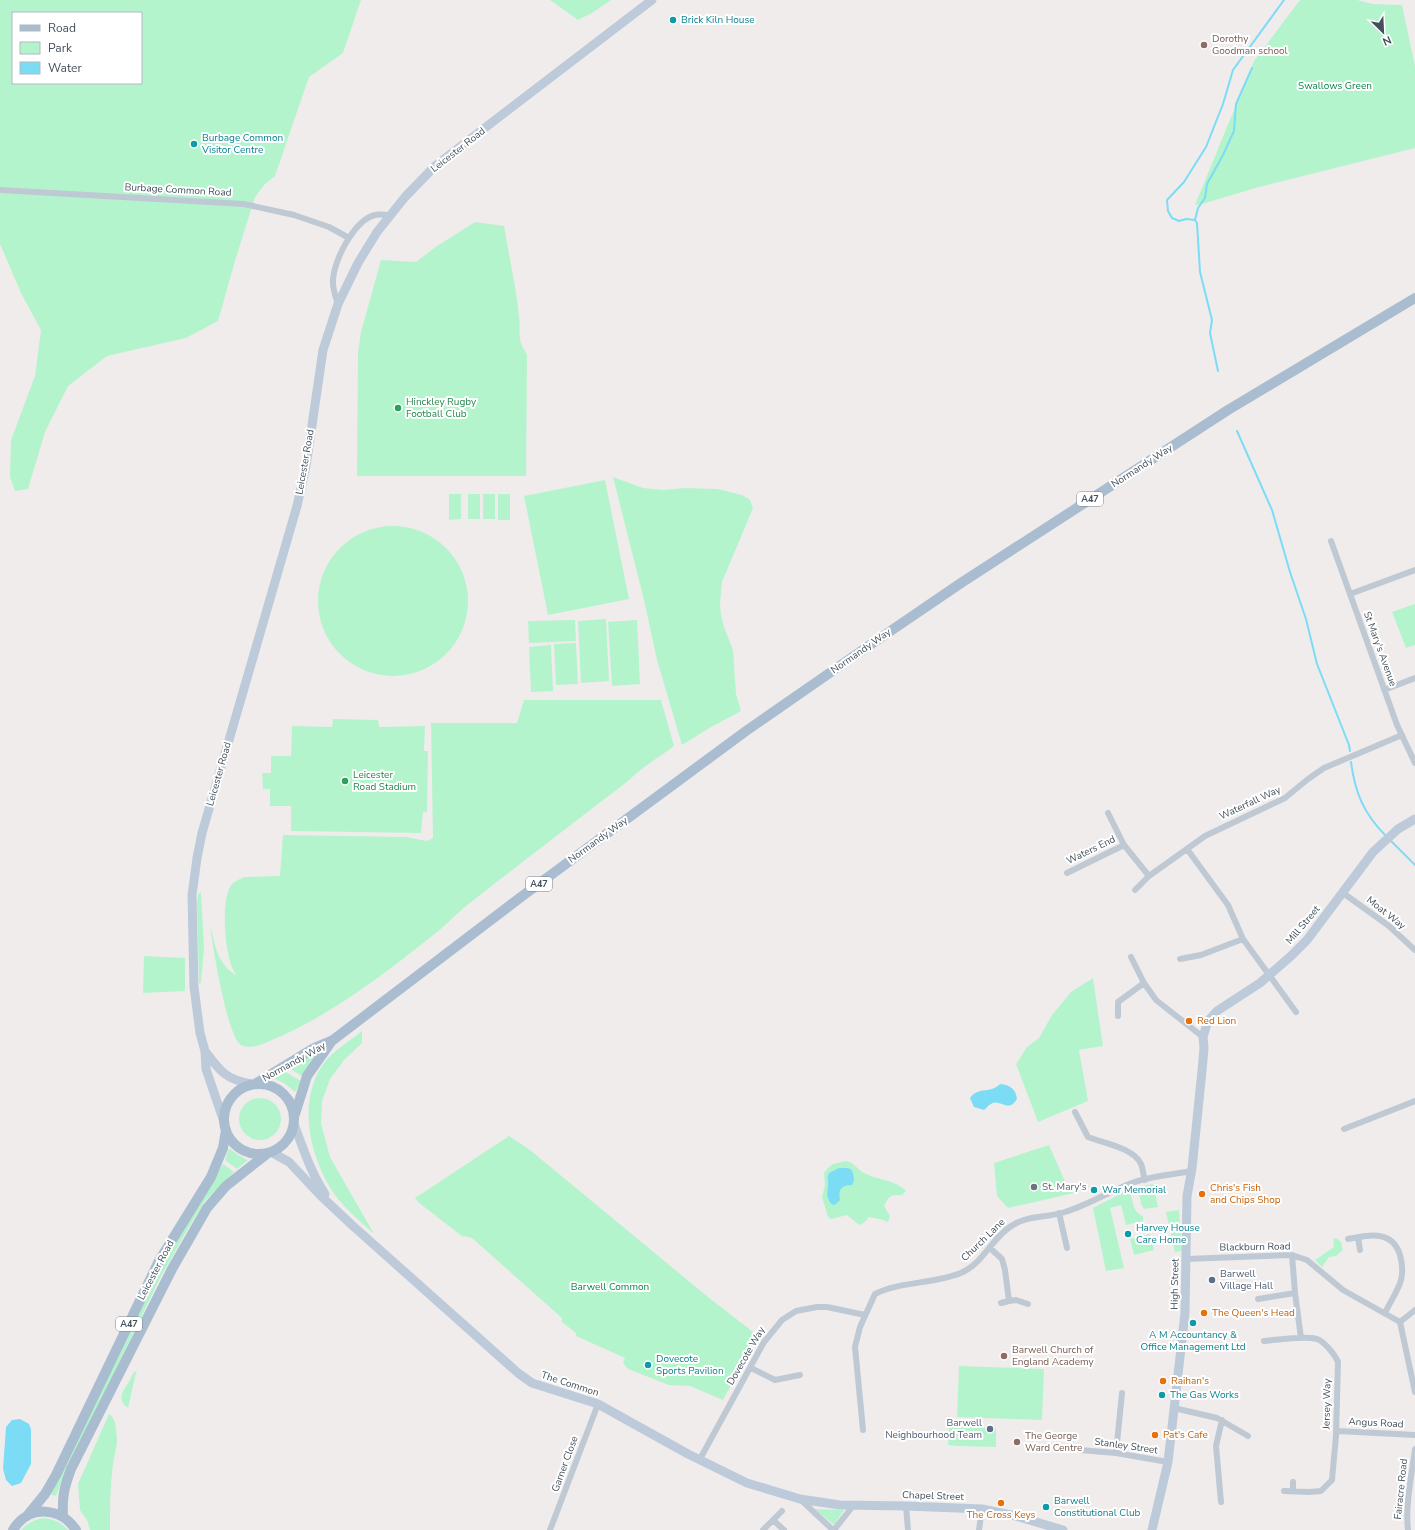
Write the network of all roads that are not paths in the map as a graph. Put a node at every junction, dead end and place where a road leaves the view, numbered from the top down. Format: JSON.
{"nodes":[{"id":1,"x":652,"y":0,"type":"edge"},
{"id":2,"x":0,"y":190,"type":"edge"},
{"id":3,"x":390,"y":215,"type":"junction"},
{"id":4,"x":349,"y":238,"type":"junction"},
{"id":5,"x":1415,"y":298,"type":"edge"},
{"id":6,"x":338,"y":304,"type":"junction"},
{"id":7,"x":1331,"y":541,"type":"dead end"},
{"id":8,"x":1415,"y":570,"type":"edge"},
{"id":9,"x":1350,"y":594,"type":"junction"},
{"id":10,"x":1415,"y":678,"type":"edge"},
{"id":11,"x":1384,"y":690,"type":"junction"},
{"id":12,"x":1402,"y":735,"type":"junction"},
{"id":13,"x":1415,"y":763,"type":"edge"},
{"id":14,"x":1108,"y":813,"type":"dead end"},
{"id":15,"x":1415,"y":819,"type":"edge"},
{"id":16,"x":1124,"y":845,"type":"junction"},
{"id":17,"x":1186,"y":849,"type":"junction"},
{"id":18,"x":1067,"y":873,"type":"dead end"},
{"id":19,"x":1149,"y":876,"type":"junction"},
{"id":20,"x":1134,"y":890,"type":"dead end"},
{"id":21,"x":1343,"y":893,"type":"junction"},
{"id":22,"x":1243,"y":939,"type":"junction"},
{"id":23,"x":1415,"y":950,"type":"edge"},
{"id":24,"x":1131,"y":957,"type":"dead end"},
{"id":25,"x":1180,"y":959,"type":"dead end"},
{"id":26,"x":1270,"y":975,"type":"junction"},
{"id":27,"x":1144,"y":983,"type":"junction"},
{"id":28,"x":1296,"y":1012,"type":"dead end"},
{"id":29,"x":1118,"y":1016,"type":"dead end"},
{"id":30,"x":1203,"y":1037,"type":"junction"},
{"id":31,"x":333,"y":1040,"type":"junction"},
{"id":32,"x":205,"y":1052,"type":"junction"},
{"id":33,"x":253,"y":1084,"type":"junction"},
{"id":34,"x":1415,"y":1101,"type":"edge"},
{"id":35,"x":1075,"y":1112,"type":"dead end"},
{"id":36,"x":294,"y":1119,"type":"junction"},
{"id":37,"x":225,"y":1126,"type":"junction"},
{"id":38,"x":1344,"y":1129,"type":"dead end"},
{"id":39,"x":269,"y":1152,"type":"junction"},
{"id":40,"x":1191,"y":1171,"type":"junction"},
{"id":41,"x":1145,"y":1180,"type":"junction"},
{"id":42,"x":331,"y":1204,"type":"junction"},
{"id":43,"x":1059,"y":1213,"type":"junction"},
{"id":44,"x":1358,"y":1237,"type":"junction"},
{"id":45,"x":1348,"y":1239,"type":"dead end"},
{"id":46,"x":990,"y":1248,"type":"junction"},
{"id":47,"x":1067,"y":1248,"type":"dead end"},
{"id":48,"x":1360,"y":1250,"type":"dead end"},
{"id":49,"x":1292,"y":1255,"type":"junction"},
{"id":50,"x":1186,"y":1259,"type":"junction"},
{"id":51,"x":1295,"y":1292,"type":"junction"},
{"id":52,"x":1258,"y":1299,"type":"dead end"},
{"id":53,"x":1009,"y":1300,"type":"junction"},
{"id":54,"x":1001,"y":1303,"type":"dead end"},
{"id":55,"x":1028,"y":1304,"type":"dead end"},
{"id":56,"x":1415,"y":1310,"type":"edge"},
{"id":57,"x":1385,"y":1313,"type":"junction"},
{"id":58,"x":864,"y":1315,"type":"junction"},
{"id":59,"x":1400,"y":1322,"type":"junction"},
{"id":60,"x":1301,"y":1338,"type":"junction"},
{"id":61,"x":1264,"y":1341,"type":"dead end"},
{"id":62,"x":751,"y":1368,"type":"junction"},
{"id":63,"x":800,"y":1375,"type":"dead end"},
{"id":64,"x":1414,"y":1384,"type":"edge"},
{"id":65,"x":1415,"y":1392,"type":"edge"},
{"id":66,"x":1122,"y":1393,"type":"dead end"},
{"id":67,"x":598,"y":1404,"type":"junction"},
{"id":68,"x":1174,"y":1408,"type":"junction"},
{"id":69,"x":1222,"y":1420,"type":"junction"},
{"id":70,"x":863,"y":1430,"type":"dead end"},
{"id":71,"x":1337,"y":1431,"type":"junction"},
{"id":72,"x":1415,"y":1435,"type":"edge"},
{"id":73,"x":1248,"y":1436,"type":"dead end"},
{"id":74,"x":1415,"y":1449,"type":"edge"},
{"id":75,"x":1080,"y":1450,"type":"dead end"},
{"id":76,"x":1116,"y":1453,"type":"junction"},
{"id":77,"x":700,"y":1460,"type":"junction"},
{"id":78,"x":1168,"y":1462,"type":"junction"},
{"id":79,"x":1293,"y":1482,"type":"dead end"},
{"id":80,"x":1284,"y":1491,"type":"dead end"},
{"id":81,"x":1293,"y":1491,"type":"junction"},
{"id":82,"x":800,"y":1499,"type":"junction"},
{"id":83,"x":1412,"y":1501,"type":"edge"},
{"id":84,"x":1221,"y":1502,"type":"dead end"},
{"id":85,"x":853,"y":1506,"type":"junction"},
{"id":86,"x":906,"y":1506,"type":"junction"},
{"id":87,"x":982,"y":1509,"type":"junction"},
{"id":88,"x":782,"y":1511,"type":"dead end"},
{"id":89,"x":27,"y":1516,"type":"junction"},
{"id":90,"x":63,"y":1517,"type":"junction"},
{"id":91,"x":773,"y":1520,"type":"junction"},
{"id":92,"x":13,"y":1530,"type":"edge"},
{"id":93,"x":76,"y":1530,"type":"edge"},
{"id":94,"x":550,"y":1530,"type":"edge"},
{"id":95,"x":763,"y":1530,"type":"edge"},
{"id":96,"x":784,"y":1530,"type":"edge"},
{"id":97,"x":834,"y":1530,"type":"edge"},
{"id":98,"x":908,"y":1530,"type":"edge"},
{"id":99,"x":979,"y":1530,"type":"edge"},
{"id":100,"x":1063,"y":1530,"type":"edge"},
{"id":101,"x":1152,"y":1530,"type":"edge"},
{"id":102,"x":1408,"y":1530,"type":"edge"}],
"edges":[{"from":1,"to":3,"type":"street","name":"Leicester Road"},
{"from":2,"to":4,"type":"street","name":"Burbage Common Road"},
{"from":3,"to":4,"type":"street"},
{"from":3,"to":6,"type":"street","name":"Leicester Road"},
{"from":4,"to":6,"type":"street"},
{"from":5,"to":31,"type":"main road","name":"Normandy Way","number":"A47"},
{"from":6,"to":32,"type":"street","name":"Leicester Road"},
{"from":7,"to":9,"type":"street","name":"St Mary's Avenue"},
{"from":8,"to":9,"type":"street"},
{"from":9,"to":11,"type":"street","name":"St Mary's Avenue"},
{"from":10,"to":11,"type":"street"},
{"from":11,"to":12,"type":"street","name":"St Mary's Avenue"},
{"from":12,"to":13,"type":"street","name":"St Mary's Avenue"},
{"from":12,"to":17,"type":"street","name":"Waterfall Way"},
{"from":14,"to":16,"type":"street"},
{"from":15,"to":21,"type":"street","name":"Mill Street"},
{"from":16,"to":18,"type":"street","name":"Waters End"},
{"from":16,"to":19,"type":"street"},
{"from":17,"to":19,"type":"street","name":"Waterfall Way"},
{"from":17,"to":22,"type":"street"},
{"from":19,"to":20,"type":"street","name":"Waterfall Way"},
{"from":21,"to":23,"type":"street","name":"Moat Way"},
{"from":21,"to":26,"type":"street","name":"Mill Street"},
{"from":22,"to":25,"type":"street"},
{"from":22,"to":26,"type":"street"},
{"from":24,"to":27,"type":"street"},
{"from":26,"to":28,"type":"street"},
{"from":26,"to":30,"type":"street","name":"Mill Street"},
{"from":27,"to":29,"type":"street"},
{"from":27,"to":30,"type":"street"},
{"from":30,"to":40,"type":"street","name":"High Street"},
{"from":31,"to":33,"type":"main road","name":"Normandy Way","number":"A47"},
{"from":31,"to":36,"type":"main road","name":"Normandy Way","number":"A47"},
{"from":32,"to":33,"type":"street","name":"Leicester Road"},
{"from":32,"to":37,"type":"street","name":"Leicester Road"},
{"from":33,"to":36,"type":"main road"},
{"from":33,"to":37,"type":"main road"},
{"from":34,"to":38,"type":"street"},
{"from":35,"to":41,"type":"street"},
{"from":36,"to":39,"type":"main road"},
{"from":36,"to":42,"type":"street","name":"The Common"},
{"from":37,"to":39,"type":"main road"},
{"from":37,"to":89,"type":"main road","name":"Leicester Road","number":"A47"},
{"from":39,"to":42,"type":"street","name":"The Common"},
{"from":39,"to":90,"type":"main road","name":"Leicester Road","number":"A47"},
{"from":40,"to":41,"type":"street","name":"Church Lane"},
{"from":40,"to":50,"type":"street","name":"High Street"},
{"from":41,"to":43,"type":"street","name":"Church Lane"},
{"from":42,"to":67,"type":"street","name":"The Common"},
{"from":43,"to":46,"type":"street","name":"Church Lane"},
{"from":43,"to":47,"type":"street"},
{"from":44,"to":45,"type":"street"},
{"from":44,"to":48,"type":"street"},
{"from":44,"to":57,"type":"street"},
{"from":46,"to":53,"type":"street"},
{"from":46,"to":58,"type":"street","name":"Church Lane"},
{"from":49,"to":50,"type":"street","name":"Blackburn Road"},
{"from":49,"to":51,"type":"street"},
{"from":49,"to":57,"type":"street","name":"Blackburn Road"},
{"from":50,"to":68,"type":"street","name":"High Street"},
{"from":51,"to":52,"type":"street"},
{"from":51,"to":60,"type":"street"},
{"from":53,"to":54,"type":"street"},
{"from":53,"to":55,"type":"street"},
{"from":56,"to":59,"type":"street"},
{"from":57,"to":59,"type":"street","name":"Blackburn Road"},
{"from":58,"to":62,"type":"street","name":"Dovecote Way"},
{"from":58,"to":70,"type":"street","name":"Church Lane"},
{"from":59,"to":64,"type":"street"},
{"from":60,"to":61,"type":"street","name":"Jersey Way"},
{"from":60,"to":71,"type":"street","name":"Jersey Way"},
{"from":62,"to":63,"type":"street"},
{"from":62,"to":77,"type":"street","name":"Dovecote Way"},
{"from":64,"to":65,"type":"street"},
{"from":66,"to":76,"type":"street"},
{"from":67,"to":77,"type":"street","name":"The Common"},
{"from":67,"to":94,"type":"street","name":"Garner Close"},
{"from":68,"to":69,"type":"street"},
{"from":68,"to":78,"type":"street","name":"High Street"},
{"from":69,"to":73,"type":"street"},
{"from":69,"to":84,"type":"street"},
{"from":71,"to":72,"type":"street","name":"Angus Road"},
{"from":71,"to":81,"type":"street","name":"Jersey Way"},
{"from":74,"to":83,"type":"street","name":"Fairacre Road"},
{"from":75,"to":76,"type":"street","name":"Stanley Street"},
{"from":76,"to":78,"type":"street","name":"Stanley Street"},
{"from":77,"to":82,"type":"street","name":"The Common"},
{"from":78,"to":101,"type":"street","name":"High Street"},
{"from":79,"to":81,"type":"street"},
{"from":80,"to":81,"type":"street","name":"Jersey Way"},
{"from":82,"to":85,"type":"street","name":"Chapel Street"},
{"from":82,"to":97,"type":"street"},
{"from":83,"to":102,"type":"street","name":"Fairacre Road"},
{"from":85,"to":86,"type":"street","name":"Chapel Street"},
{"from":85,"to":97,"type":"street"},
{"from":86,"to":87,"type":"street","name":"Chapel Street"},
{"from":86,"to":98,"type":"street"},
{"from":87,"to":99,"type":"street"},
{"from":87,"to":100,"type":"street","name":"Chapel Street"},
{"from":88,"to":91,"type":"street"},
{"from":89,"to":90,"type":"main road"},
{"from":89,"to":92,"type":"main road","name":"Leicester Road"},
{"from":90,"to":93,"type":"main road"},
{"from":91,"to":95,"type":"street"},
{"from":91,"to":96,"type":"street"}]}
